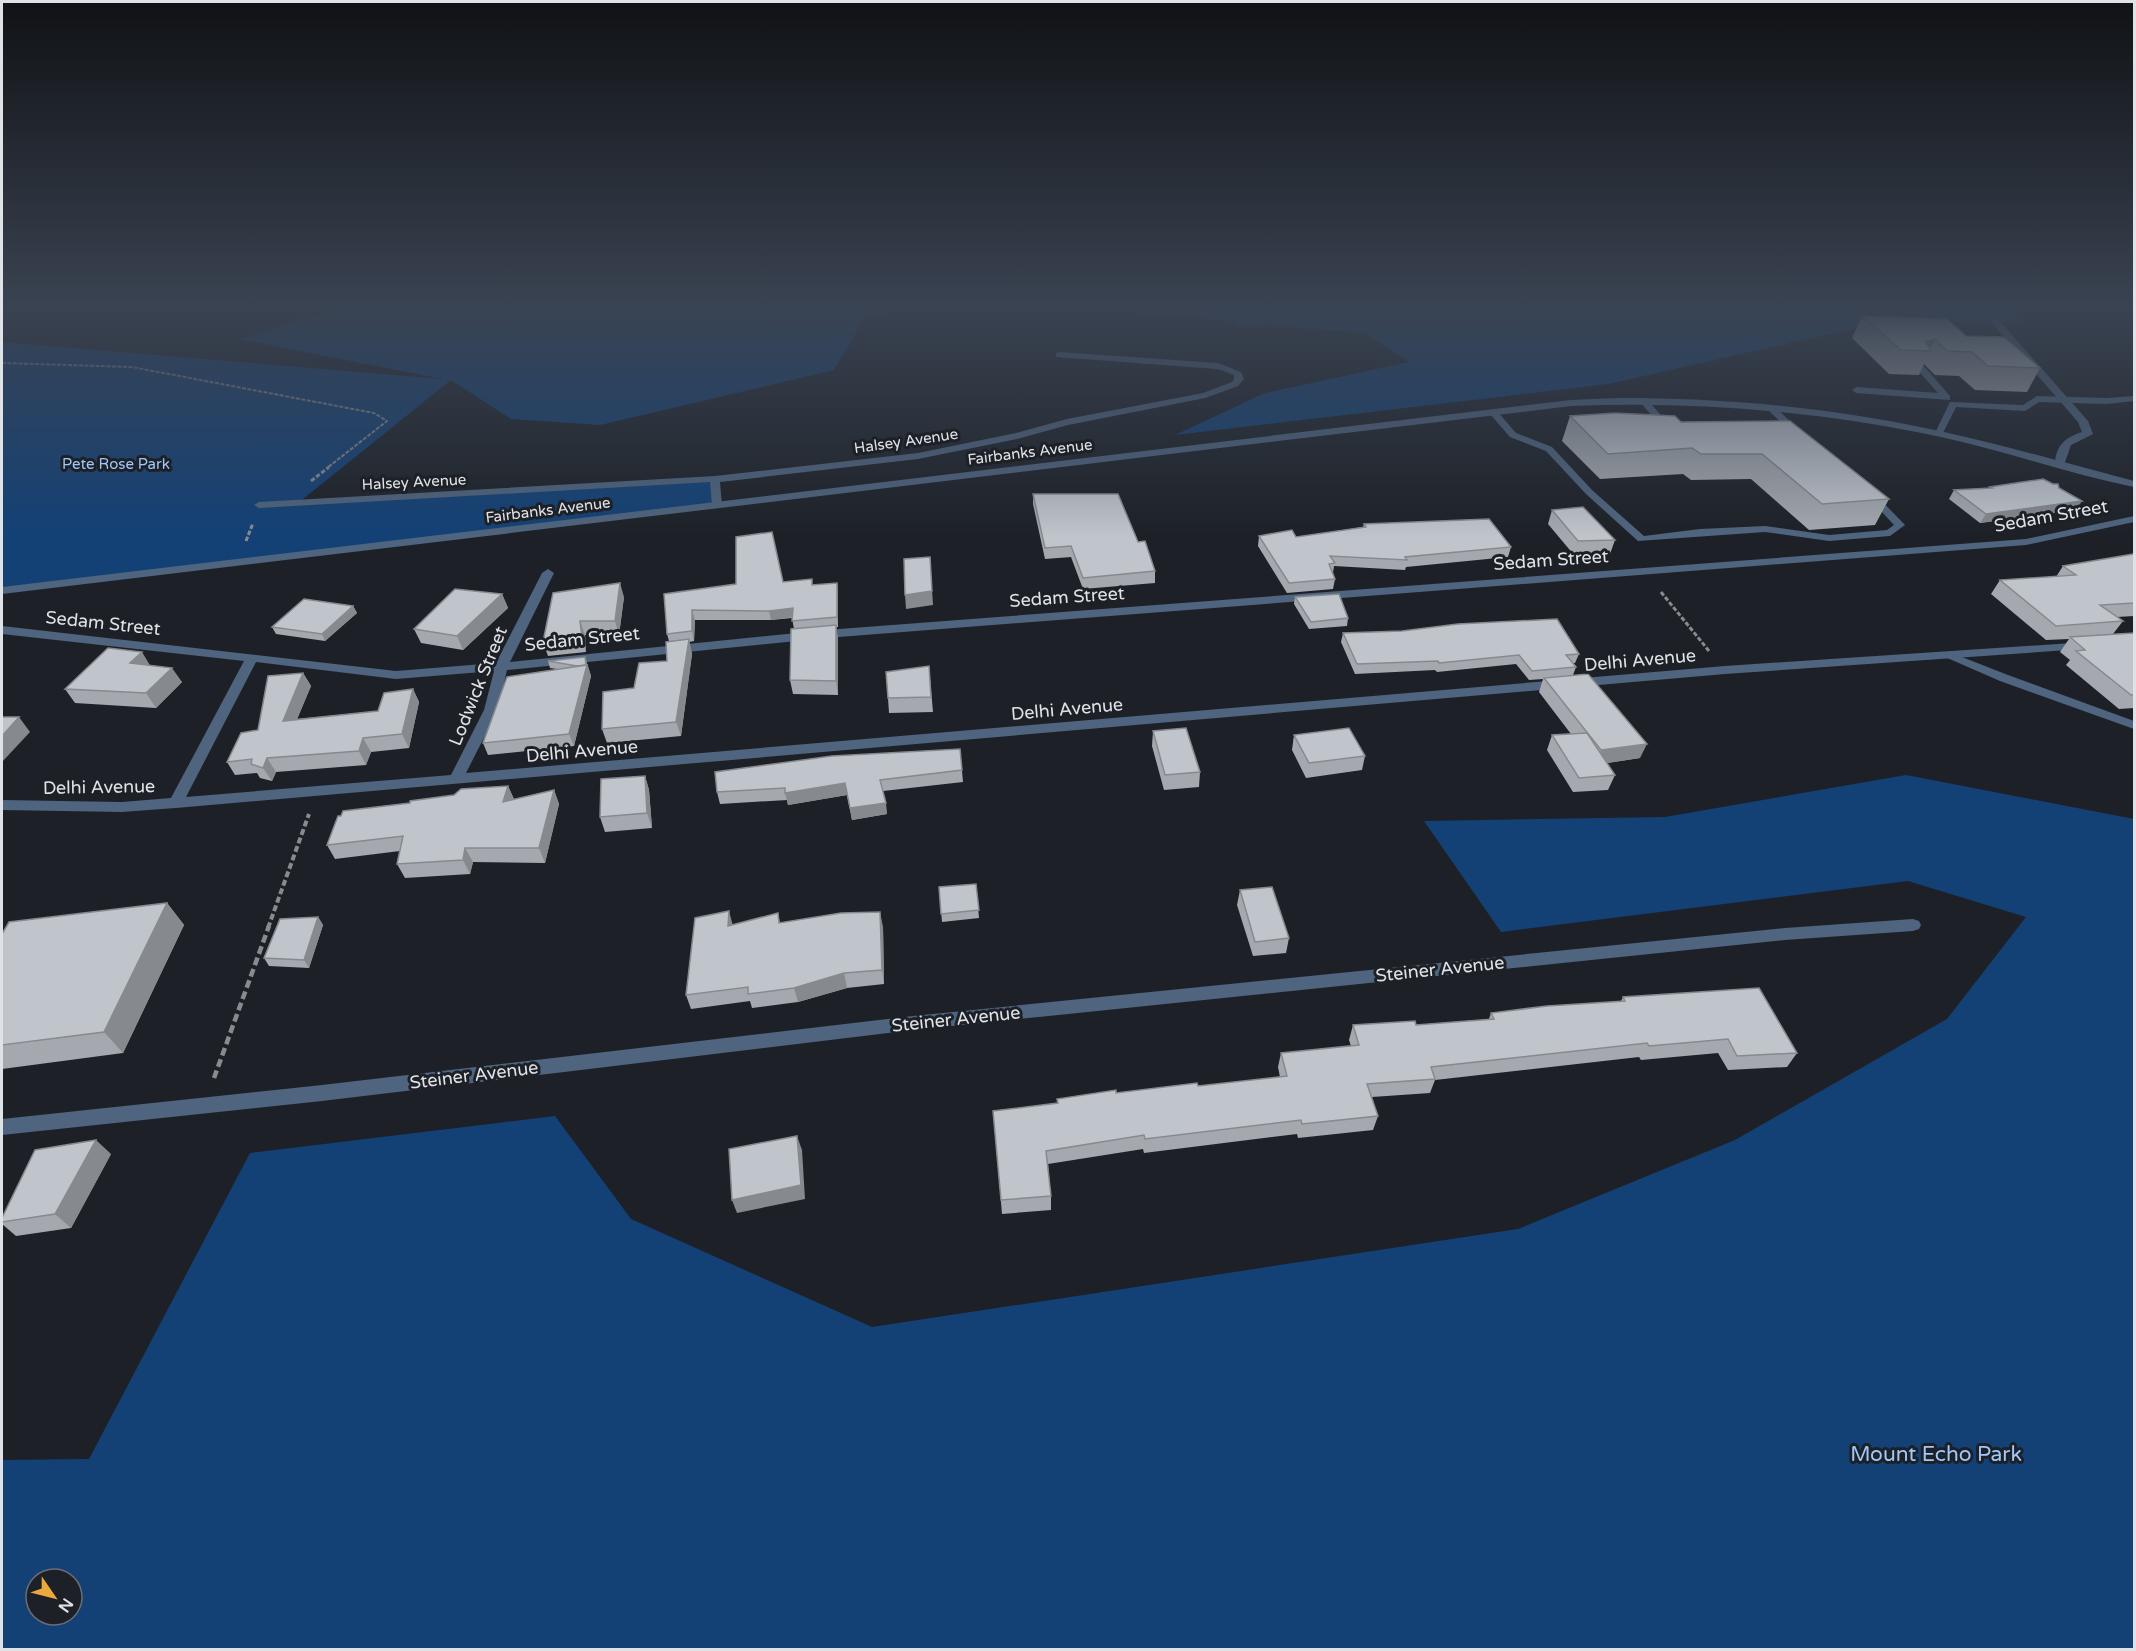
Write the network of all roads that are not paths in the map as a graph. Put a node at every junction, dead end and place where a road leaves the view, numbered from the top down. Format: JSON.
{"nodes":[{"id":1,"x":1234,"y":382,"type":"edge"},
{"id":2,"x":1933,"y":382,"type":"edge"},
{"id":3,"x":2049,"y":382,"type":"edge"},
{"id":4,"x":1856,"y":390,"type":"dead end"},
{"id":5,"x":1945,"y":396,"type":"junction"},
{"id":6,"x":2134,"y":399,"type":"edge"},
{"id":7,"x":1643,"y":400,"type":"junction"},
{"id":8,"x":2065,"y":400,"type":"junction"},
{"id":9,"x":1953,"y":404,"type":"junction"},
{"id":10,"x":1770,"y":407,"type":"junction"},
{"id":11,"x":1493,"y":412,"type":"junction"},
{"id":12,"x":1782,"y":430,"type":"edge"},
{"id":13,"x":1794,"y":430,"type":"junction"},
{"id":14,"x":1939,"y":433,"type":"junction"},
{"id":15,"x":1673,"y":434,"type":"edge"},
{"id":16,"x":1803,"y":437,"type":"edge"},
{"id":17,"x":2060,"y":463,"type":"junction"},
{"id":18,"x":2134,"y":475,"type":"edge"},
{"id":19,"x":716,"y":479,"type":"junction"},
{"id":20,"x":2134,"y":484,"type":"edge"},
{"id":21,"x":1863,"y":488,"type":"edge"},
{"id":22,"x":259,"y":505,"type":"dead end"},
{"id":23,"x":717,"y":505,"type":"junction"},
{"id":24,"x":2134,"y":519,"type":"edge"},
{"id":25,"x":548,"y":573,"type":"dead end"},
{"id":26,"x":2,"y":591,"type":"edge"},
{"id":27,"x":2,"y":630,"type":"edge"},
{"id":28,"x":2097,"y":644,"type":"edge"},
{"id":29,"x":1949,"y":655,"type":"junction"},
{"id":30,"x":252,"y":658,"type":"junction"},
{"id":31,"x":502,"y":665,"type":"junction"},
{"id":32,"x":2134,"y":725,"type":"edge"},
{"id":33,"x":456,"y":779,"type":"junction"},
{"id":34,"x":176,"y":803,"type":"junction"},
{"id":35,"x":2,"y":805,"type":"edge"},
{"id":36,"x":1913,"y":925,"type":"dead end"},
{"id":37,"x":2,"y":1126,"type":"edge"}],
"edges":[{"from":1,"to":19,"type":"street","name":"Halsey Avenue"},
{"from":2,"to":5,"type":"lane"},
{"from":3,"to":8,"type":"street"},
{"from":4,"to":5,"type":"lane"},
{"from":5,"to":9,"type":"lane"},
{"from":6,"to":8,"type":"lane"},
{"from":7,"to":10,"type":"street","name":"Fairbanks Avenue"},
{"from":7,"to":11,"type":"street","name":"Fairbanks Avenue"},
{"from":7,"to":15,"type":"lane"},
{"from":8,"to":9,"type":"lane"},
{"from":8,"to":17,"type":"street"},
{"from":9,"to":14,"type":"lane"},
{"from":10,"to":13,"type":"lane"},
{"from":10,"to":14,"type":"street","name":"Fairbanks Avenue"},
{"from":11,"to":21,"type":"lane"},
{"from":11,"to":23,"type":"street","name":"Fairbanks Avenue"},
{"from":12,"to":13,"type":"lane"},
{"from":13,"to":16,"type":"lane"},
{"from":14,"to":17,"type":"street","name":"Fairbanks Avenue"},
{"from":17,"to":18,"type":"street","name":"Fairbanks Avenue"},
{"from":17,"to":20,"type":"street","name":"Fairbanks Avenue"},
{"from":19,"to":22,"type":"street","name":"Halsey Avenue"},
{"from":19,"to":23,"type":"street"},
{"from":23,"to":26,"type":"street","name":"Fairbanks Avenue"},
{"from":24,"to":31,"type":"street","name":"Sedam Street"},
{"from":25,"to":31,"type":"street","name":"Lodwick Street"},
{"from":27,"to":30,"type":"street","name":"Sedam Street"},
{"from":28,"to":29,"type":"street","name":"Delhi Avenue"},
{"from":29,"to":32,"type":"lane"},
{"from":29,"to":33,"type":"street","name":"Delhi Avenue"},
{"from":30,"to":31,"type":"street","name":"Sedam Street"},
{"from":30,"to":34,"type":"street"},
{"from":31,"to":33,"type":"street","name":"Lodwick Street"},
{"from":33,"to":34,"type":"street","name":"Delhi Avenue"},
{"from":34,"to":35,"type":"street","name":"Delhi Avenue"},
{"from":36,"to":37,"type":"street","name":"Steiner Avenue"}]}
